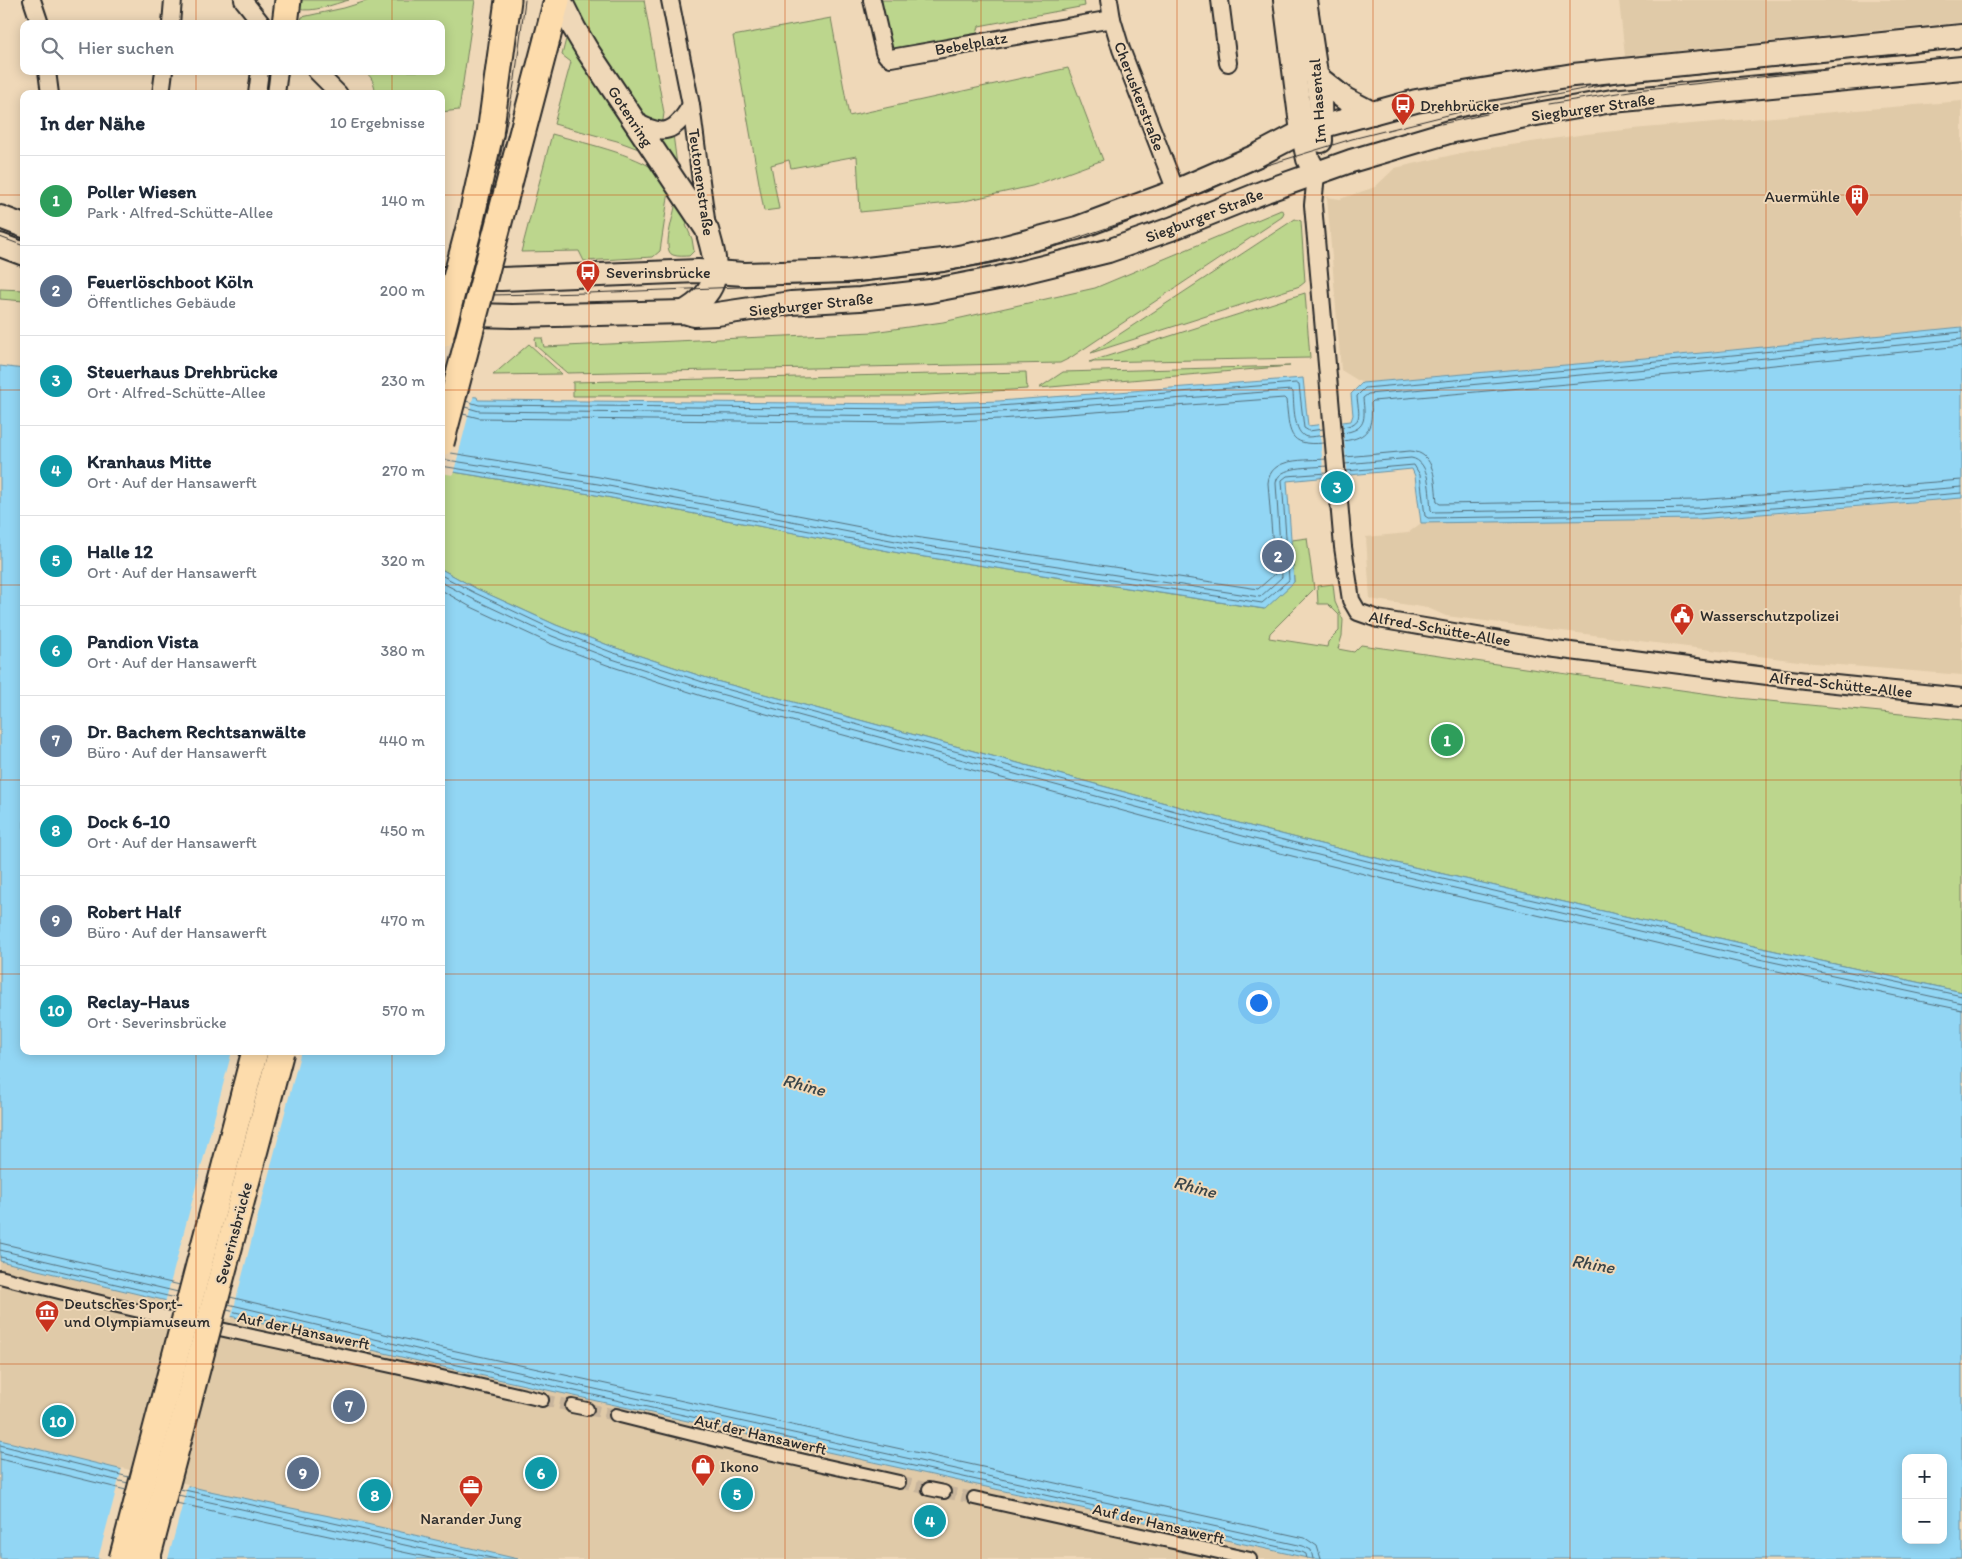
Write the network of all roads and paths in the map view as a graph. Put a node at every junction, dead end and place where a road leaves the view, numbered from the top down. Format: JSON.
{"nodes":[{"id":1,"x":32,"y":0,"type":"edge"},
{"id":2,"x":173,"y":0,"type":"edge"},
{"id":3,"x":243,"y":0,"type":"edge"},
{"id":4,"x":288,"y":0,"type":"edge"},
{"id":5,"x":508,"y":0,"type":"edge"},
{"id":6,"x":559,"y":0,"type":"edge"},
{"id":7,"x":670,"y":0,"type":"edge"},
{"id":8,"x":872,"y":0,"type":"edge"},
{"id":9,"x":1109,"y":0,"type":"edge"},
{"id":10,"x":1220,"y":0,"type":"edge"},
{"id":11,"x":1285,"y":0,"type":"edge"},
{"id":12,"x":1305,"y":0,"type":"edge"},
{"id":13,"x":1112,"y":19,"type":"junction"},
{"id":14,"x":39,"y":20,"type":"edge"},
{"id":15,"x":171,"y":20,"type":"edge"},
{"id":16,"x":259,"y":20,"type":"edge"},
{"id":17,"x":286,"y":20,"type":"edge"},
{"id":18,"x":1962,"y":36,"type":"edge"},
{"id":19,"x":1228,"y":63,"type":"dead end"},
{"id":20,"x":1962,"y":68,"type":"edge"},
{"id":21,"x":48,"y":75,"type":"edge"},
{"id":22,"x":163,"y":75,"type":"edge"},
{"id":23,"x":259,"y":75,"type":"edge"},
{"id":24,"x":278,"y":75,"type":"edge"},
{"id":25,"x":320,"y":75,"type":"edge"},
{"id":26,"x":1316,"y":76,"type":"junction"},
{"id":27,"x":49,"y":90,"type":"edge"},
{"id":28,"x":162,"y":90,"type":"edge"},
{"id":29,"x":258,"y":90,"type":"edge"},
{"id":30,"x":277,"y":90,"type":"edge"},
{"id":31,"x":335,"y":90,"type":"edge"},
{"id":32,"x":691,"y":105,"type":"junction"},
{"id":33,"x":1372,"y":112,"type":"junction"},
{"id":34,"x":633,"y":120,"type":"junction"},
{"id":35,"x":1315,"y":125,"type":"junction"},
{"id":36,"x":1316,"y":174,"type":"junction"},
{"id":37,"x":1176,"y":191,"type":"junction"},
{"id":38,"x":0,"y":217,"type":"edge"},
{"id":39,"x":20,"y":224,"type":"edge"},
{"id":40,"x":707,"y":230,"type":"junction"},
{"id":41,"x":0,"y":245,"type":"edge"},
{"id":42,"x":20,"y":252,"type":"edge"},
{"id":43,"x":715,"y":265,"type":"junction"},
{"id":44,"x":445,"y":278,"type":"edge"},
{"id":45,"x":684,"y":312,"type":"junction"},
{"id":46,"x":445,"y":314,"type":"edge"},
{"id":47,"x":445,"y":320,"type":"edge"},
{"id":48,"x":445,"y":428,"type":"edge"},
{"id":49,"x":1962,"y":697,"type":"edge"},
{"id":50,"x":253,"y":1055,"type":"edge"},
{"id":51,"x":280,"y":1055,"type":"edge"},
{"id":52,"x":0,"y":1277,"type":"edge"},
{"id":53,"x":542,"y":1400,"type":"tunnel mouth"},
{"id":54,"x":572,"y":1406,"type":"tunnel mouth"},
{"id":55,"x":587,"y":1409,"type":"tunnel mouth"},
{"id":56,"x":616,"y":1415,"type":"tunnel mouth"},
{"id":57,"x":900,"y":1482,"type":"tunnel mouth"},
{"id":58,"x":929,"y":1489,"type":"tunnel mouth"},
{"id":59,"x":944,"y":1492,"type":"tunnel mouth"},
{"id":60,"x":974,"y":1498,"type":"tunnel mouth"},
{"id":61,"x":122,"y":1559,"type":"edge"},
{"id":62,"x":147,"y":1559,"type":"edge"},
{"id":63,"x":1250,"y":1559,"type":"edge"}],
"edges":[{"from":1,"to":14,"type":"street"},
{"from":2,"to":15,"type":"street"},
{"from":3,"to":16,"type":"street"},
{"from":4,"to":17,"type":"main road"},
{"from":5,"to":47,"type":"main road","bridge":true},
{"from":6,"to":34,"type":"main road","name":"Gotenring"},
{"from":6,"to":48,"type":"main road","bridge":true},
{"from":7,"to":32,"type":"street","name":"Teutonenstraße"},
{"from":8,"to":13,"type":"street","name":"Bebelplatz"},
{"from":9,"to":13,"type":"street","name":"Cheruskerstraße"},
{"from":10,"to":19,"type":"street"},
{"from":11,"to":35,"type":"main road","name":"Im Hasental"},
{"from":12,"to":26,"type":"main road","name":"Im Hasental"},
{"from":13,"to":37,"type":"street","name":"Cheruskerstraße"},
{"from":18,"to":33,"type":"main road","name":"Siegburger Straße"},
{"from":20,"to":36,"type":"main road","name":"Siegburger Straße"},
{"from":21,"to":27,"type":"street"},
{"from":22,"to":28,"type":"street"},
{"from":23,"to":29,"type":"street"},
{"from":24,"to":30,"type":"street"},
{"from":25,"to":31,"type":"street"},
{"from":26,"to":33,"type":"main road"},
{"from":26,"to":35,"type":"main road","name":"Im Hasental"},
{"from":32,"to":34,"type":"street","name":"Teutonenstraße"},
{"from":32,"to":40,"type":"street","name":"Teutonenstraße"},
{"from":33,"to":35,"type":"main road","name":"Siegburger Straße"},
{"from":34,"to":40,"type":"main road","name":"Gotenring"},
{"from":35,"to":36,"type":"main road","name":"Im Hasental"},
{"from":35,"to":37,"type":"main road","name":"Siegburger Straße"},
{"from":36,"to":45,"type":"main road","name":"Siegburger Straße"},
{"from":36,"to":49,"type":"street","name":"Alfred-Schütte-Allee"},
{"from":37,"to":43,"type":"main road","name":"Siegburger Straße"},
{"from":38,"to":39,"type":"main road"},
{"from":40,"to":43,"type":"main road","name":"Teutonenstraße"},
{"from":41,"to":42,"type":"main road"},
{"from":43,"to":44,"type":"main road","name":"Siegburger Straße"},
{"from":43,"to":45,"type":"main road"},
{"from":45,"to":46,"type":"main road","name":"Siegburger Straße"},
{"from":50,"to":61,"type":"main road","name":"Severinsbrücke","bridge":true},
{"from":51,"to":62,"type":"main road","name":"Severinsbrücke","bridge":true},
{"from":52,"to":53,"type":"street","name":"Auf der Hansawerft"},
{"from":54,"to":55,"type":"street"},
{"from":56,"to":57,"type":"street","name":"Auf der Hansawerft"},
{"from":58,"to":59,"type":"street"},
{"from":60,"to":63,"type":"street","name":"Auf der Hansawerft"}]}
